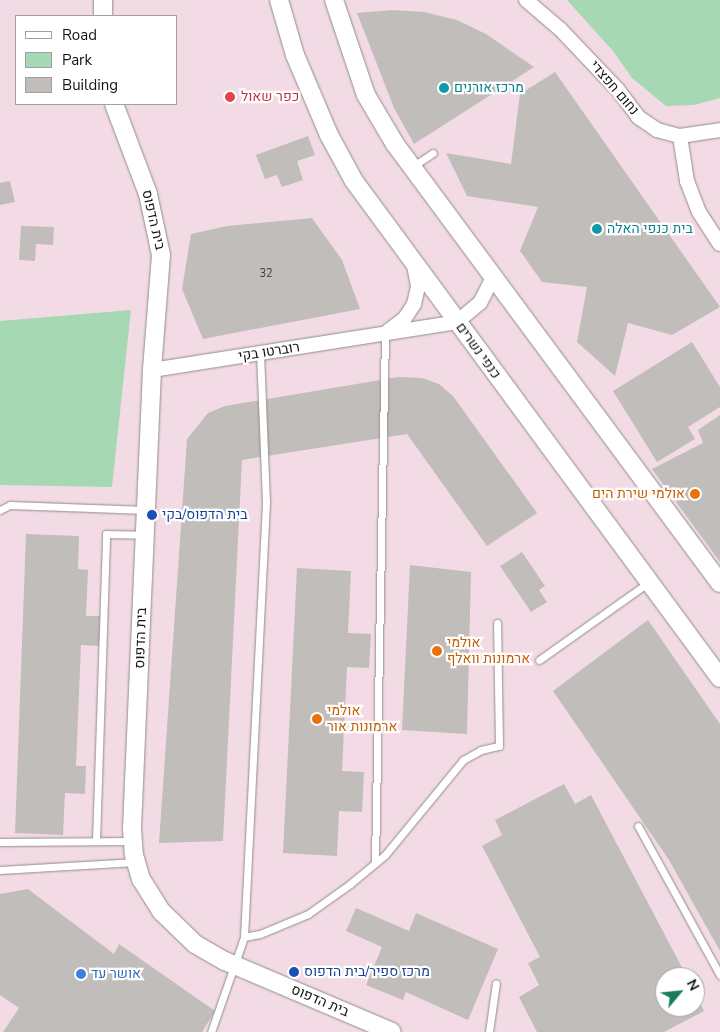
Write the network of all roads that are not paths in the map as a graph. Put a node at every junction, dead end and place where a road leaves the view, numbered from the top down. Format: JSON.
{"nodes":[{"id":1,"x":103,"y":0,"type":"edge"},
{"id":2,"x":279,"y":0,"type":"edge"},
{"id":3,"x":334,"y":0,"type":"edge"},
{"id":4,"x":526,"y":0,"type":"edge"},
{"id":5,"x":103,"y":15,"type":"edge"},
{"id":6,"x":114,"y":105,"type":"edge"},
{"id":7,"x":720,"y":130,"type":"edge"},
{"id":8,"x":680,"y":136,"type":"junction"},
{"id":9,"x":433,"y":153,"type":"dead end"},
{"id":10,"x":411,"y":167,"type":"junction"},
{"id":11,"x":720,"y":244,"type":"edge"},
{"id":12,"x":414,"y":265,"type":"junction"},
{"id":13,"x":493,"y":277,"type":"junction"},
{"id":14,"x":457,"y":322,"type":"junction"},
{"id":15,"x":385,"y":333,"type":"junction"},
{"id":16,"x":260,"y":354,"type":"junction"},
{"id":17,"x":152,"y":370,"type":"junction"},
{"id":18,"x":0,"y":510,"type":"edge"},
{"id":19,"x":146,"y":510,"type":"junction"},
{"id":20,"x":145,"y":534,"type":"junction"},
{"id":21,"x":650,"y":582,"type":"junction"},
{"id":22,"x":720,"y":584,"type":"edge"},
{"id":23,"x":497,"y":623,"type":"dead end"},
{"id":24,"x":539,"y":660,"type":"dead end"},
{"id":25,"x":720,"y":678,"type":"edge"},
{"id":26,"x":638,"y":826,"type":"dead end"},
{"id":27,"x":96,"y":841,"type":"junction"},
{"id":28,"x":134,"y":841,"type":"junction"},
{"id":29,"x":0,"y":842,"type":"edge"},
{"id":30,"x":136,"y":862,"type":"junction"},
{"id":31,"x":374,"y":863,"type":"junction"},
{"id":32,"x":0,"y":870,"type":"edge"},
{"id":33,"x":244,"y":937,"type":"junction"},
{"id":34,"x":236,"y":965,"type":"junction"},
{"id":35,"x":720,"y":975,"type":"edge"},
{"id":36,"x":496,"y":983,"type":"dead end"},
{"id":37,"x":211,"y":1032,"type":"edge"},
{"id":38,"x":392,"y":1032,"type":"edge"},
{"id":39,"x":489,"y":1032,"type":"edge"}],
"edges":[{"from":1,"to":5,"type":"street"},
{"from":2,"to":12,"type":"street","name":"כנפי נשרים"},
{"from":3,"to":10,"type":"street"},
{"from":4,"to":8,"type":"street","name":"נחום חפצדי"},
{"from":6,"to":17,"type":"street","name":"בית הדפוס"},
{"from":7,"to":8,"type":"street","name":"נחום חפצדי"},
{"from":8,"to":11,"type":"street"},
{"from":9,"to":10,"type":"lane"},
{"from":10,"to":13,"type":"street"},
{"from":12,"to":14,"type":"street","name":"כנפי נשרים"},
{"from":12,"to":15,"type":"street","name":"רוברטו בקי"},
{"from":13,"to":14,"type":"street"},
{"from":13,"to":22,"type":"street"},
{"from":14,"to":15,"type":"street","name":"רוברטו בקי"},
{"from":14,"to":21,"type":"street","name":"כנפי נשרים"},
{"from":15,"to":16,"type":"street","name":"רוברטו בקי"},
{"from":15,"to":31,"type":"lane"},
{"from":16,"to":17,"type":"street","name":"רוברטו בקי"},
{"from":16,"to":33,"type":"lane"},
{"from":17,"to":19,"type":"street","name":"בית הדפוס"},
{"from":18,"to":19,"type":"lane"},
{"from":19,"to":20,"type":"street","name":"בית הדפוס"},
{"from":20,"to":27,"type":"lane"},
{"from":20,"to":28,"type":"street","name":"בית הדפוס"},
{"from":21,"to":24,"type":"lane"},
{"from":21,"to":25,"type":"street","name":"כנפי נשרים"},
{"from":23,"to":31,"type":"lane"},
{"from":26,"to":35,"type":"lane"},
{"from":27,"to":28,"type":"lane"},
{"from":27,"to":29,"type":"lane"},
{"from":28,"to":30,"type":"street","name":"בית הדפוס"},
{"from":30,"to":32,"type":"lane"},
{"from":30,"to":34,"type":"street","name":"בית הדפוס"},
{"from":31,"to":33,"type":"lane"},
{"from":33,"to":34,"type":"lane"},
{"from":34,"to":37,"type":"lane"},
{"from":34,"to":38,"type":"street","name":"בית הדפוס"},
{"from":36,"to":39,"type":"lane"}]}
